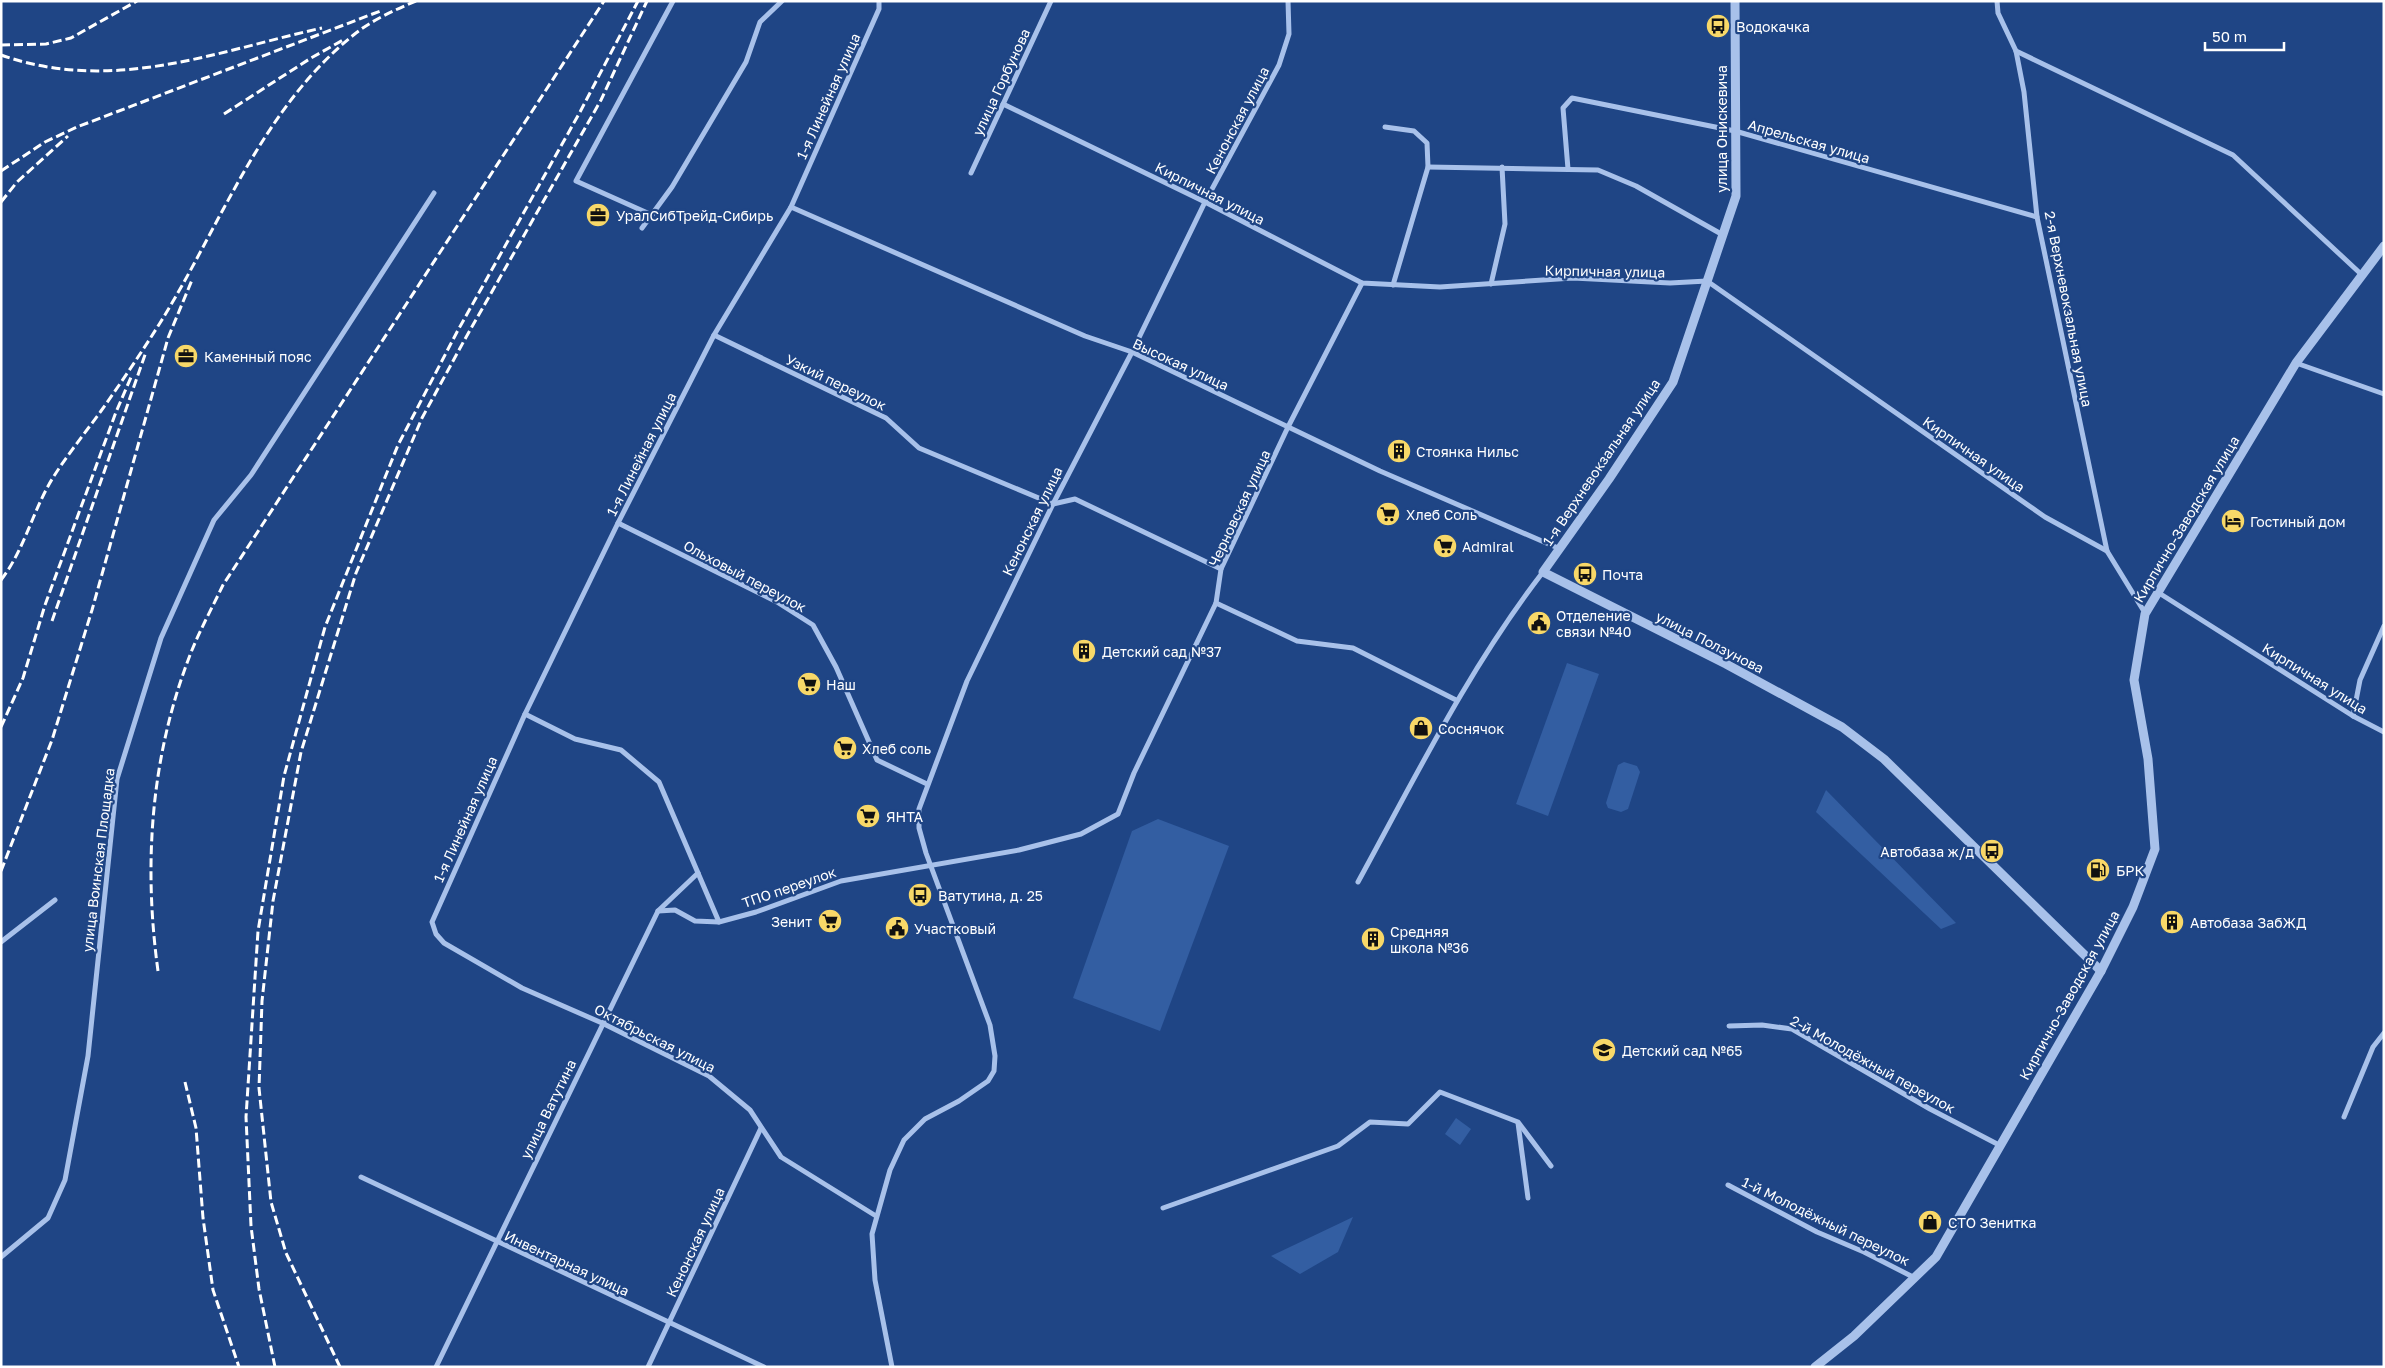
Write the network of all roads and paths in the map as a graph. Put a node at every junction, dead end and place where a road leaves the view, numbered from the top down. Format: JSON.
{"nodes":[{"id":1,"x":673,"y":1,"type":"edge"},
{"id":2,"x":782,"y":1,"type":"edge"},
{"id":3,"x":879,"y":1,"type":"edge"},
{"id":4,"x":1052,"y":1,"type":"edge"},
{"id":5,"x":1288,"y":1,"type":"edge"},
{"id":6,"x":1735,"y":1,"type":"edge"},
{"id":7,"x":1997,"y":1,"type":"edge"},
{"id":8,"x":2016,"y":51,"type":"junction"},
{"id":9,"x":1003,"y":104,"type":"junction"},
{"id":10,"x":1385,"y":127,"type":"dead end"},
{"id":11,"x":1735,"y":132,"type":"junction"},
{"id":12,"x":1428,"y":167,"type":"junction"},
{"id":13,"x":1502,"y":167,"type":"junction"},
{"id":14,"x":1568,"y":169,"type":"junction"},
{"id":15,"x":970,"y":173,"type":"dead end"},
{"id":16,"x":434,"y":193,"type":"dead end"},
{"id":17,"x":1205,"y":202,"type":"junction"},
{"id":18,"x":791,"y":206,"type":"junction"},
{"id":19,"x":652,"y":215,"type":"junction"},
{"id":20,"x":2037,"y":217,"type":"junction"},
{"id":21,"x":642,"y":228,"type":"dead end"},
{"id":22,"x":1723,"y":235,"type":"junction"},
{"id":23,"x":2384,"y":246,"type":"edge"},
{"id":24,"x":2362,"y":275,"type":"junction"},
{"id":25,"x":1707,"y":281,"type":"junction"},
{"id":26,"x":1362,"y":283,"type":"junction"},
{"id":27,"x":1392,"y":284,"type":"junction"},
{"id":28,"x":1491,"y":284,"type":"junction"},
{"id":29,"x":714,"y":335,"type":"junction"},
{"id":30,"x":1132,"y":352,"type":"junction"},
{"id":31,"x":2296,"y":363,"type":"junction"},
{"id":32,"x":2384,"y":394,"type":"edge"},
{"id":33,"x":1288,"y":427,"type":"junction"},
{"id":34,"x":1053,"y":504,"type":"junction"},
{"id":35,"x":618,"y":523,"type":"junction"},
{"id":36,"x":1558,"y":548,"type":"junction"},
{"id":37,"x":2107,"y":550,"type":"junction"},
{"id":38,"x":1221,"y":569,"type":"junction"},
{"id":39,"x":1543,"y":572,"type":"junction"},
{"id":40,"x":2159,"y":593,"type":"junction"},
{"id":41,"x":1216,"y":603,"type":"junction"},
{"id":42,"x":2145,"y":614,"type":"junction"},
{"id":43,"x":2384,"y":626,"type":"edge"},
{"id":44,"x":1456,"y":700,"type":"junction"},
{"id":45,"x":525,"y":714,"type":"junction"},
{"id":46,"x":2353,"y":716,"type":"junction"},
{"id":47,"x":2384,"y":732,"type":"edge"},
{"id":48,"x":1134,"y":774,"type":"joint"},
{"id":49,"x":927,"y":784,"type":"junction"},
{"id":50,"x":930,"y":864,"type":"junction"},
{"id":51,"x":698,"y":873,"type":"junction"},
{"id":52,"x":1358,"y":882,"type":"dead end"},
{"id":53,"x":55,"y":900,"type":"dead end"},
{"id":54,"x":658,"y":911,"type":"junction"},
{"id":55,"x":432,"y":922,"type":"joint"},
{"id":56,"x":720,"y":922,"type":"junction"},
{"id":57,"x":1,"y":942,"type":"edge"},
{"id":58,"x":2101,"y":971,"type":"junction"},
{"id":59,"x":602,"y":1023,"type":"junction"},
{"id":60,"x":1729,"y":1026,"type":"dead end"},
{"id":61,"x":2384,"y":1033,"type":"edge"},
{"id":62,"x":2344,"y":1117,"type":"dead end"},
{"id":63,"x":1518,"y":1122,"type":"junction"},
{"id":64,"x":761,"y":1128,"type":"junction"},
{"id":65,"x":2001,"y":1146,"type":"junction"},
{"id":66,"x":1551,"y":1166,"type":"dead end"},
{"id":67,"x":361,"y":1177,"type":"dead end"},
{"id":68,"x":1728,"y":1185,"type":"dead end"},
{"id":69,"x":1528,"y":1198,"type":"dead end"},
{"id":70,"x":1163,"y":1208,"type":"dead end"},
{"id":71,"x":876,"y":1216,"type":"junction"},
{"id":72,"x":497,"y":1243,"type":"junction"},
{"id":73,"x":1,"y":1257,"type":"edge"},
{"id":74,"x":1915,"y":1278,"type":"junction"},
{"id":75,"x":669,"y":1322,"type":"junction"},
{"id":76,"x":436,"y":1367,"type":"edge"},
{"id":77,"x":648,"y":1367,"type":"edge"},
{"id":78,"x":764,"y":1367,"type":"edge"},
{"id":79,"x":892,"y":1367,"type":"edge"},
{"id":80,"x":1816,"y":1367,"type":"edge"}],
"edges":[{"from":1,"to":19,"type":"street"},
{"from":2,"to":19,"type":"street"},
{"from":3,"to":18,"type":"street","name":"1-я Линейная улица"},
{"from":4,"to":9,"type":"street","name":"улица Горбунова"},
{"from":5,"to":17,"type":"street","name":"Кенонская улица"},
{"from":6,"to":11,"type":"street","name":"улица Онискевича"},
{"from":7,"to":8,"type":"street","name":"2-я Верхневокзальная улица"},
{"from":8,"to":20,"type":"street","name":"2-я Верхневокзальная улица"},
{"from":8,"to":24,"type":"street"},
{"from":9,"to":15,"type":"street","name":"улица Горбунова"},
{"from":9,"to":17,"type":"street","name":"Кирпичная улица"},
{"from":10,"to":12,"type":"street"},
{"from":11,"to":14,"type":"street","name":"Апрельская улица"},
{"from":11,"to":20,"type":"street","name":"Апрельская улица"},
{"from":11,"to":22,"type":"street","name":"улица Онискевича"},
{"from":12,"to":13,"type":"street"},
{"from":12,"to":27,"type":"street"},
{"from":13,"to":14,"type":"street"},
{"from":13,"to":28,"type":"street"},
{"from":14,"to":22,"type":"street"},
{"from":16,"to":73,"type":"street","name":"улица Воинская Площадка"},
{"from":17,"to":26,"type":"street","name":"Кирпичная улица"},
{"from":17,"to":30,"type":"street","name":"Кенонская улица"},
{"from":18,"to":29,"type":"street","name":"1-я Линейная улица"},
{"from":18,"to":30,"type":"street","name":"Высокая улица"},
{"from":19,"to":21,"type":"street"},
{"from":20,"to":37,"type":"street","name":"2-я Верхневокзальная улица"},
{"from":22,"to":25,"type":"street","name":"улица Онискевича"},
{"from":23,"to":24,"type":"street","name":"Кирпично-Заводская улица"},
{"from":24,"to":31,"type":"street","name":"Кирпично-Заводская улица"},
{"from":25,"to":28,"type":"street","name":"Кирпичная улица"},
{"from":25,"to":36,"type":"street","name":"1-я Верхневокзальная улица"},
{"from":25,"to":37,"type":"street","name":"Кирпичная улица"},
{"from":26,"to":27,"type":"street","name":"Кирпичная улица"},
{"from":26,"to":33,"type":"street","name":"Черновская улица"},
{"from":27,"to":28,"type":"street","name":"Кирпичная улица"},
{"from":29,"to":34,"type":"street","name":"Узкий переулок"},
{"from":29,"to":35,"type":"street","name":"1-я Линейная улица"},
{"from":30,"to":33,"type":"street","name":"Высокая улица"},
{"from":30,"to":34,"type":"street","name":"Кенонская улица"},
{"from":31,"to":32,"type":"street"},
{"from":31,"to":40,"type":"street","name":"Кирпично-Заводская улица"},
{"from":33,"to":36,"type":"street","name":"Высокая улица"},
{"from":33,"to":38,"type":"street","name":"Черновская улица"},
{"from":34,"to":38,"type":"street"},
{"from":34,"to":49,"type":"street","name":"Кенонская улица"},
{"from":35,"to":45,"type":"street","name":"1-я Линейная улица"},
{"from":35,"to":49,"type":"street","name":"Ольховый переулок"},
{"from":36,"to":39,"type":"street","name":"1-я Верхневокзальная улица"},
{"from":37,"to":42,"type":"street","name":"2-я Верхневокзальная улица"},
{"from":38,"to":41,"type":"street","name":"Черновская улица"},
{"from":39,"to":44,"type":"street"},
{"from":39,"to":58,"type":"street","name":"улица Ползунова"},
{"from":40,"to":42,"type":"street","name":"Кирпично-Заводская улица"},
{"from":40,"to":46,"type":"street","name":"Кирпичная улица"},
{"from":41,"to":44,"type":"street"},
{"from":41,"to":48,"type":"street","name":"Черновская улица"},
{"from":42,"to":58,"type":"street","name":"Кирпично-Заводская улица"},
{"from":43,"to":46,"type":"street"},
{"from":44,"to":52,"type":"street"},
{"from":45,"to":51,"type":"street"},
{"from":45,"to":55,"type":"street","name":"1-я Линейная улица"},
{"from":46,"to":47,"type":"street","name":"Кирпичная улица"},
{"from":48,"to":50,"type":"street","name":"ТПО переулок"},
{"from":49,"to":50,"type":"street","name":"Кенонская улица"},
{"from":50,"to":56,"type":"street","name":"ТПО переулок"},
{"from":50,"to":71,"type":"street","name":"Кенонская улица"},
{"from":51,"to":54,"type":"street","name":"улица Ватутина"},
{"from":51,"to":56,"type":"street"},
{"from":53,"to":57,"type":"street"},
{"from":54,"to":56,"type":"street","name":"ТПО переулок"},
{"from":54,"to":59,"type":"street","name":"улица Ватутина"},
{"from":55,"to":59,"type":"street","name":"Октябрьская улица"},
{"from":58,"to":65,"type":"street","name":"Кирпично-Заводская улица"},
{"from":59,"to":64,"type":"street","name":"Октябрьская улица"},
{"from":59,"to":72,"type":"street","name":"улица Ватутина"},
{"from":60,"to":65,"type":"street","name":"2-й Молодёжный переулок"},
{"from":61,"to":62,"type":"street"},
{"from":63,"to":66,"type":"street"},
{"from":63,"to":69,"type":"street"},
{"from":63,"to":70,"type":"street"},
{"from":64,"to":71,"type":"street","name":"Октябрьская улица"},
{"from":64,"to":75,"type":"street","name":"Кенонская улица"},
{"from":65,"to":74,"type":"street","name":"Кирпично-Заводская улица"},
{"from":67,"to":72,"type":"street","name":"Инвентарная улица"},
{"from":68,"to":74,"type":"street","name":"1-й Молодёжный переулок"},
{"from":71,"to":79,"type":"street"},
{"from":72,"to":75,"type":"street","name":"Инвентарная улица"},
{"from":72,"to":76,"type":"street","name":"улица Ватутина"},
{"from":74,"to":80,"type":"street","name":"Кирпично-Заводская улица"},
{"from":75,"to":77,"type":"street","name":"Кенонская улица"},
{"from":75,"to":78,"type":"street","name":"Инвентарная улица"}]}
